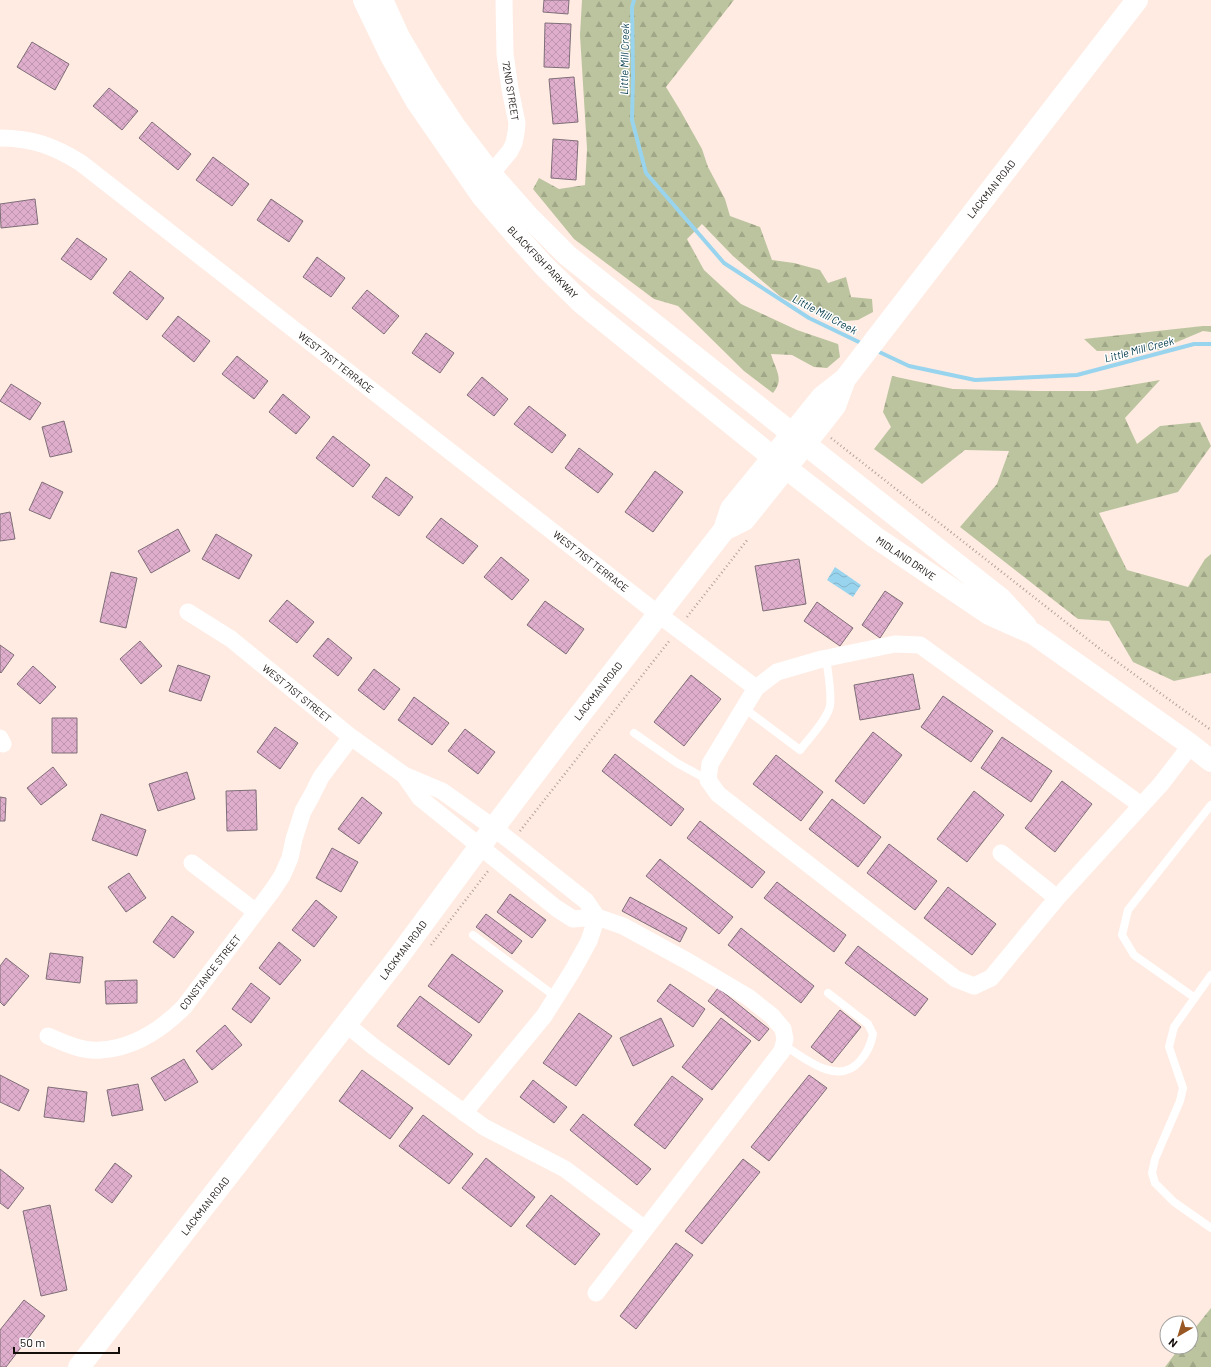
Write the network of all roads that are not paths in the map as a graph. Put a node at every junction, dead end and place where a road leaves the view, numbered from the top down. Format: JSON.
{"nodes":[{"id":1,"x":364,"y":0,"type":"edge"},
{"id":2,"x":382,"y":0,"type":"edge"},
{"id":3,"x":504,"y":0,"type":"edge"},
{"id":4,"x":1137,"y":0,"type":"edge"},
{"id":5,"x":0,"y":138,"type":"edge"},
{"id":6,"x":491,"y":174,"type":"junction"},
{"id":7,"x":799,"y":439,"type":"junction"},
{"id":8,"x":780,"y":462,"type":"junction"},
{"id":9,"x":188,"y":612,"type":"dead end"},
{"id":10,"x":658,"y":614,"type":"junction"},
{"id":11,"x":1034,"y":634,"type":"junction"},
{"id":12,"x":826,"y":658,"type":"junction"},
{"id":13,"x":756,"y":688,"type":"junction"},
{"id":14,"x":744,"y":708,"type":"junction"},
{"id":15,"x":634,"y":733,"type":"dead end"},
{"id":16,"x":351,"y":737,"type":"junction"},
{"id":17,"x":1191,"y":745,"type":"junction"},
{"id":18,"x":1211,"y":761,"type":"edge"},
{"id":19,"x":404,"y":775,"type":"junction"},
{"id":20,"x":708,"y":780,"type":"junction"},
{"id":21,"x":1141,"y":805,"type":"junction"},
{"id":22,"x":1211,"y":805,"type":"edge"},
{"id":23,"x":494,"y":828,"type":"junction"},
{"id":24,"x":480,"y":846,"type":"junction"},
{"id":25,"x":1001,"y":853,"type":"dead end"},
{"id":26,"x":192,"y":863,"type":"dead end"},
{"id":27,"x":1058,"y":898,"type":"junction"},
{"id":28,"x":256,"y":912,"type":"junction"},
{"id":29,"x":597,"y":917,"type":"junction"},
{"id":30,"x":473,"y":935,"type":"dead end"},
{"id":31,"x":1211,"y":974,"type":"edge"},
{"id":32,"x":828,"y":993,"type":"dead end"},
{"id":33,"x":556,"y":997,"type":"junction"},
{"id":34,"x":1195,"y":998,"type":"junction"},
{"id":35,"x":346,"y":1024,"type":"junction"},
{"id":36,"x":48,"y":1036,"type":"dead end"},
{"id":37,"x":784,"y":1044,"type":"junction"},
{"id":38,"x":464,"y":1113,"type":"junction"},
{"id":39,"x":1211,"y":1228,"type":"edge"},
{"id":40,"x":645,"y":1229,"type":"junction"},
{"id":41,"x":596,"y":1293,"type":"dead end"},
{"id":42,"x":79,"y":1367,"type":"edge"}],
"edges":[{"from":1,"to":8,"type":"main road","name":"BLACKFISH PARKWAY"},
{"from":2,"to":6,"type":"main road"},
{"from":3,"to":6,"type":"street","name":"72ND STREET"},
{"from":4,"to":7,"type":"main road","name":"LACKMAN ROAD"},
{"from":5,"to":10,"type":"street","name":"WEST 71ST TERRACE"},
{"from":6,"to":7,"type":"main road"},
{"from":7,"to":8,"type":"main road","name":"LACKMAN ROAD"},
{"from":7,"to":11,"type":"main road","name":"MIDLAND DRIVE"},
{"from":8,"to":10,"type":"main road","name":"LACKMAN ROAD"},
{"from":8,"to":11,"type":"main road","name":"MIDLAND DRIVE"},
{"from":9,"to":16,"type":"street","name":"WEST 71ST STREET"},
{"from":10,"to":13,"type":"street","name":"WEST 71ST TERRACE"},
{"from":10,"to":23,"type":"main road","name":"LACKMAN ROAD"},
{"from":11,"to":17,"type":"main road","name":"MIDLAND DRIVE"},
{"from":12,"to":13,"type":"street"},
{"from":12,"to":14,"type":"lane"},
{"from":12,"to":21,"type":"street"},
{"from":13,"to":14,"type":"street"},
{"from":14,"to":20,"type":"street"},
{"from":15,"to":20,"type":"lane"},
{"from":16,"to":19,"type":"street","name":"WEST 71ST STREET"},
{"from":16,"to":28,"type":"street","name":"CONSTANCE STREET"},
{"from":17,"to":18,"type":"main road","name":"MIDLAND DRIVE"},
{"from":17,"to":21,"type":"street"},
{"from":19,"to":23,"type":"street","name":"WEST 71ST STREET"},
{"from":19,"to":24,"type":"street","name":"WEST 71ST STREET"},
{"from":20,"to":27,"type":"street"},
{"from":21,"to":27,"type":"street"},
{"from":22,"to":34,"type":"lane"},
{"from":23,"to":24,"type":"main road","name":"LACKMAN ROAD"},
{"from":23,"to":29,"type":"street","name":"WEST 71ST STREET"},
{"from":24,"to":29,"type":"street","name":"WEST 71ST STREET"},
{"from":24,"to":35,"type":"main road","name":"LACKMAN ROAD"},
{"from":25,"to":27,"type":"street"},
{"from":26,"to":28,"type":"street"},
{"from":28,"to":36,"type":"street","name":"CONSTANCE STREET"},
{"from":29,"to":33,"type":"street"},
{"from":29,"to":37,"type":"street"},
{"from":30,"to":33,"type":"lane"},
{"from":31,"to":34,"type":"lane"},
{"from":32,"to":37,"type":"lane"},
{"from":33,"to":38,"type":"street"},
{"from":34,"to":39,"type":"lane"},
{"from":35,"to":38,"type":"street"},
{"from":35,"to":42,"type":"main road","name":"LACKMAN ROAD"},
{"from":37,"to":40,"type":"street"},
{"from":38,"to":40,"type":"street"},
{"from":40,"to":41,"type":"street"}]}
